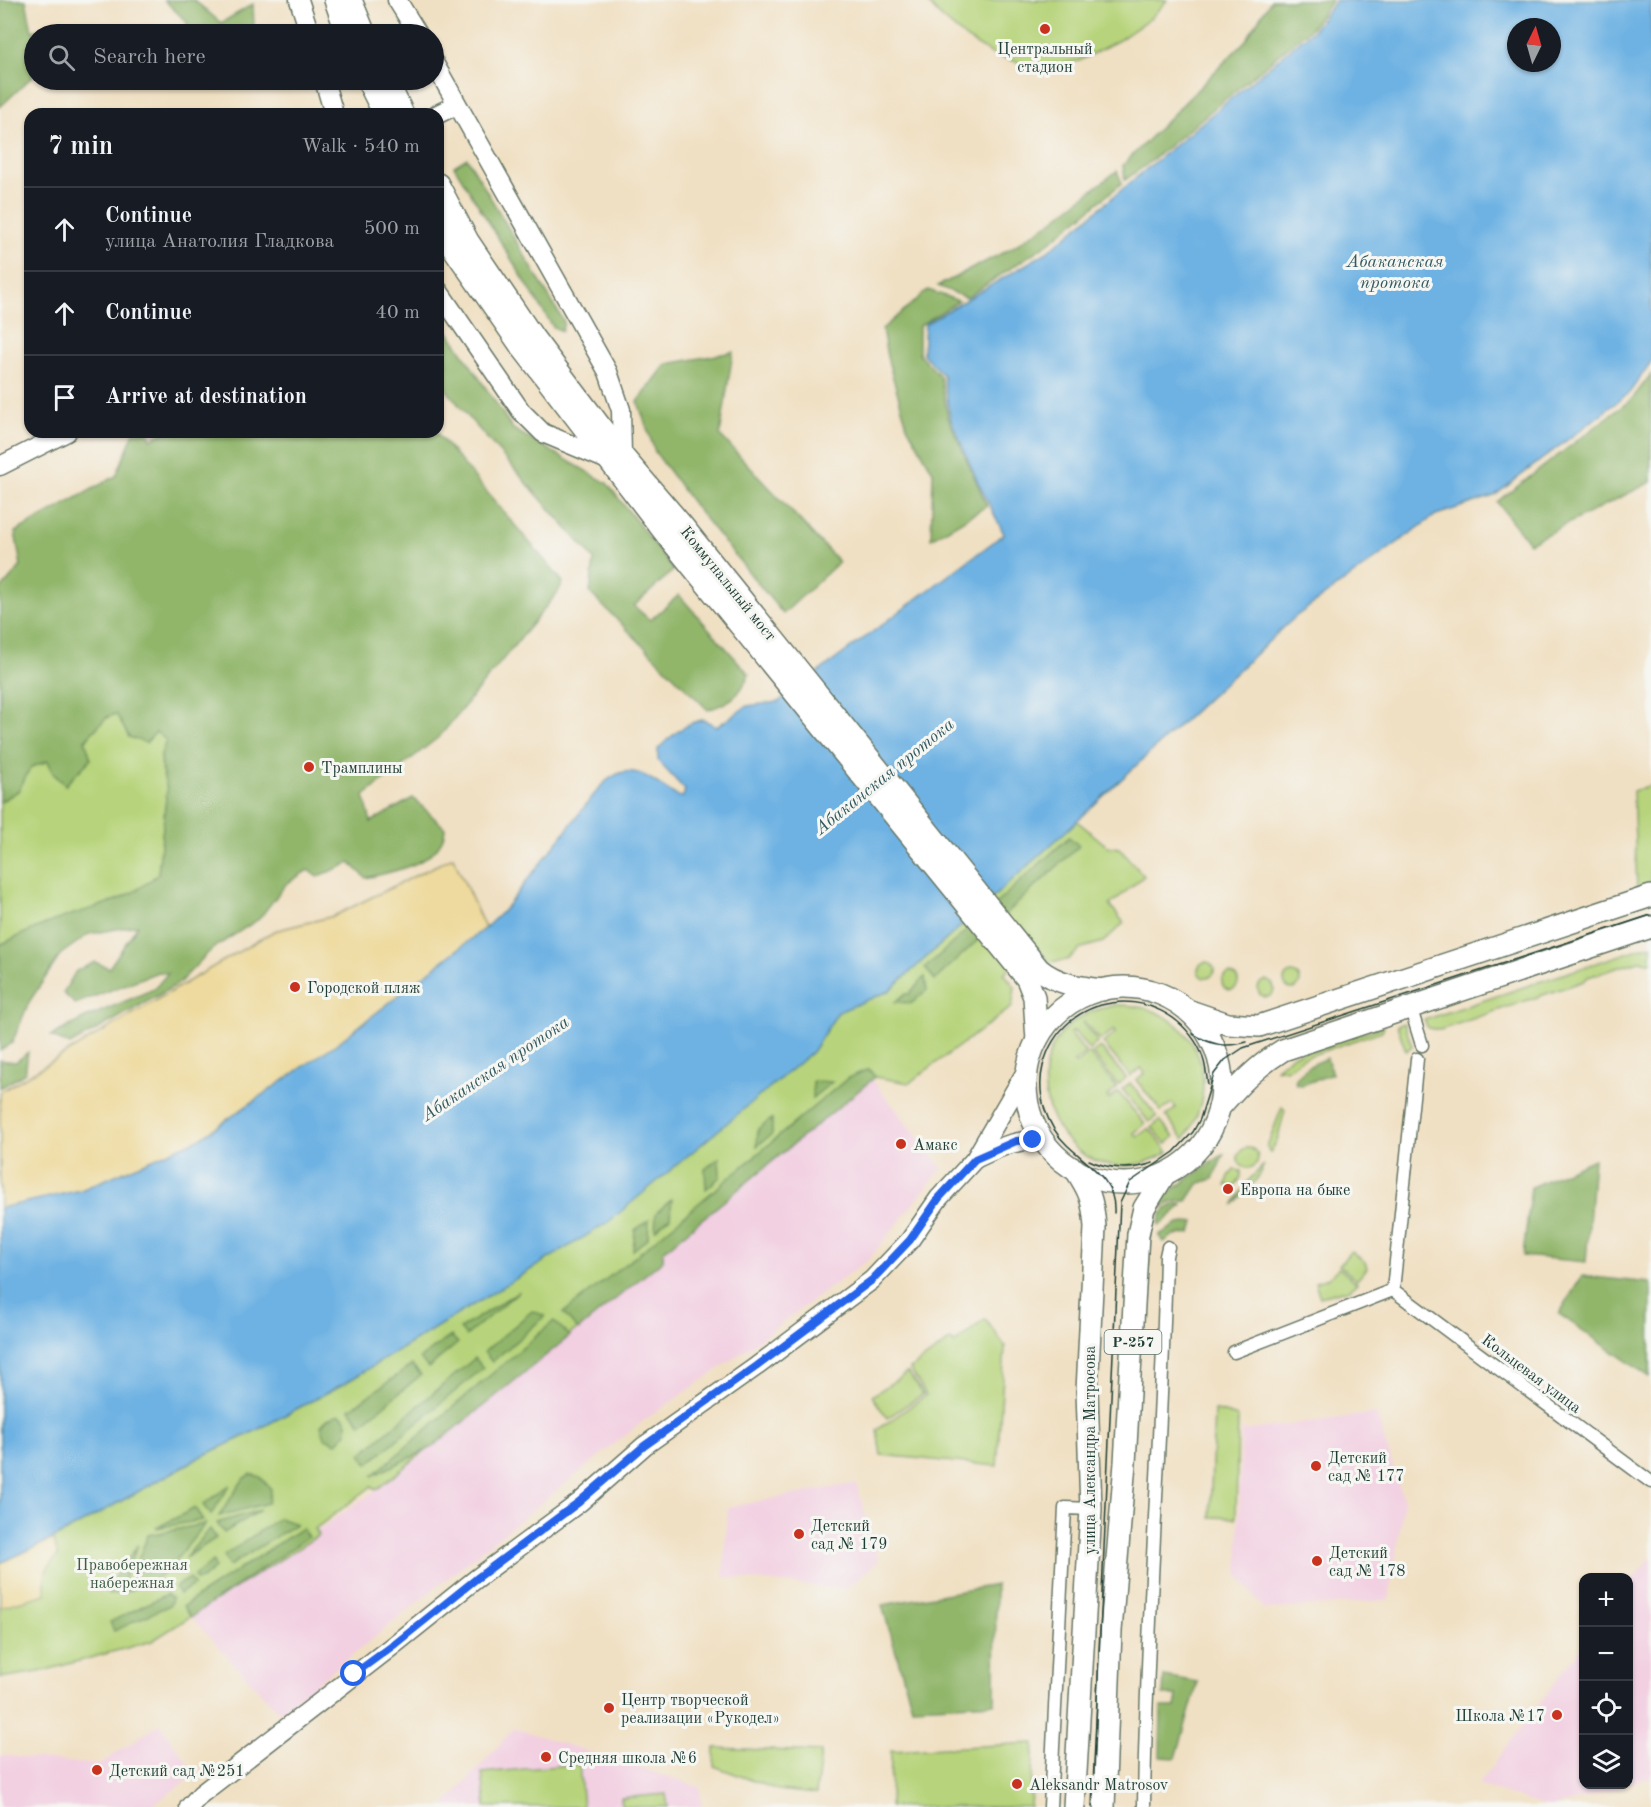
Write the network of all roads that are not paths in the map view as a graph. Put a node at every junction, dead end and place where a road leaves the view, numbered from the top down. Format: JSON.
{"nodes":[{"id":1,"x":299,"y":0,"type":"edge"},
{"id":2,"x":334,"y":0,"type":"edge"},
{"id":3,"x":351,"y":0,"type":"edge"},
{"id":4,"x":397,"y":0,"type":"edge"},
{"id":5,"x":307,"y":24,"type":"edge"},
{"id":6,"x":342,"y":24,"type":"edge"},
{"id":7,"x":361,"y":24,"type":"edge"},
{"id":8,"x":412,"y":24,"type":"edge"},
{"id":9,"x":444,"y":82,"type":"edge"},
{"id":10,"x":327,"y":90,"type":"edge"},
{"id":11,"x":373,"y":90,"type":"edge"},
{"id":12,"x":392,"y":90,"type":"edge"},
{"id":13,"x":456,"y":105,"type":"junction"},
{"id":14,"x":332,"y":108,"type":"edge"},
{"id":15,"x":381,"y":108,"type":"edge"},
{"id":16,"x":400,"y":108,"type":"edge"},
{"id":17,"x":444,"y":111,"type":"edge"},
{"id":18,"x":444,"y":195,"type":"edge"},
{"id":19,"x":444,"y":229,"type":"edge"},
{"id":20,"x":444,"y":299,"type":"edge"},
{"id":21,"x":55,"y":438,"type":"edge"},
{"id":22,"x":616,"y":458,"type":"junction"},
{"id":23,"x":0,"y":466,"type":"edge"},
{"id":24,"x":1651,"y":896,"type":"edge"},
{"id":25,"x":1651,"y":927,"type":"edge"},
{"id":26,"x":1033,"y":974,"type":"junction"},
{"id":27,"x":1102,"y":990,"type":"junction"},
{"id":28,"x":1410,"y":1006,"type":"junction"},
{"id":29,"x":1186,"y":1010,"type":"junction"},
{"id":30,"x":1037,"y":1040,"type":"junction"},
{"id":31,"x":1422,"y":1046,"type":"dead end"},
{"id":32,"x":1417,"y":1059,"type":"dead end"},
{"id":33,"x":1028,"y":1068,"type":"junction"},
{"id":34,"x":1219,"y":1108,"type":"junction"},
{"id":35,"x":1045,"y":1142,"type":"junction"},
{"id":36,"x":975,"y":1159,"type":"junction"},
{"id":37,"x":1074,"y":1169,"type":"junction"},
{"id":38,"x":1165,"y":1174,"type":"junction"},
{"id":39,"x":1168,"y":1247,"type":"dead end"},
{"id":40,"x":1394,"y":1290,"type":"junction"},
{"id":41,"x":1234,"y":1352,"type":"dead end"},
{"id":42,"x":1651,"y":1482,"type":"edge"},
{"id":43,"x":1091,"y":1509,"type":"junction"},
{"id":44,"x":189,"y":1807,"type":"edge"},
{"id":45,"x":1050,"y":1807,"type":"edge"},
{"id":46,"x":1074,"y":1807,"type":"edge"},
{"id":47,"x":1104,"y":1807,"type":"edge"},
{"id":48,"x":1144,"y":1807,"type":"edge"}],
"edges":[{"from":1,"to":5,"type":"main road"},
{"from":2,"to":6,"type":"highway"},
{"from":3,"to":7,"type":"highway"},
{"from":4,"to":8,"type":"main road"},
{"from":9,"to":13,"type":"main road"},
{"from":10,"to":14,"type":"main road"},
{"from":11,"to":15,"type":"highway"},
{"from":12,"to":16,"type":"highway"},
{"from":13,"to":17,"type":"main road"},
{"from":13,"to":22,"type":"main road"},
{"from":18,"to":22,"type":"highway","name":"Коммунальный мост"},
{"from":19,"to":22,"type":"highway","name":"Коммунальный мост"},
{"from":20,"to":22,"type":"main road"},
{"from":21,"to":23,"type":"main road"},
{"from":22,"to":26,"type":"highway","name":"Коммунальный мост"},
{"from":24,"to":29,"type":"highway"},
{"from":25,"to":28,"type":"highway"},
{"from":26,"to":27,"type":"highway"},
{"from":26,"to":30,"type":"highway"},
{"from":27,"to":29,"type":"highway","number":"Р-257"},
{"from":27,"to":30,"type":"highway","number":"Р-257"},
{"from":28,"to":31,"type":"street"},
{"from":28,"to":34,"type":"highway"},
{"from":29,"to":34,"type":"highway","number":"Р-257"},
{"from":30,"to":33,"type":"highway","number":"Р-257"},
{"from":32,"to":40,"type":"street"},
{"from":33,"to":35,"type":"highway","number":"Р-257"},
{"from":33,"to":36,"type":"main road"},
{"from":34,"to":38,"type":"highway","number":"Р-257"},
{"from":35,"to":36,"type":"main road"},
{"from":35,"to":37,"type":"highway","number":"Р-257"},
{"from":36,"to":44,"type":"main road"},
{"from":37,"to":38,"type":"highway","number":"Р-257"},
{"from":37,"to":43,"type":"highway","name":"улица Александра Матросова","number":"Р-257"},
{"from":38,"to":47,"type":"highway","name":"улица Александра Матросова","number":"Р-257"},
{"from":39,"to":48,"type":"street"},
{"from":40,"to":41,"type":"street"},
{"from":40,"to":42,"type":"street","name":"Кольцевая улица"},
{"from":43,"to":45,"type":"street"},
{"from":43,"to":46,"type":"highway","name":"улица Александра Матросова","number":"Р-257"}]}
